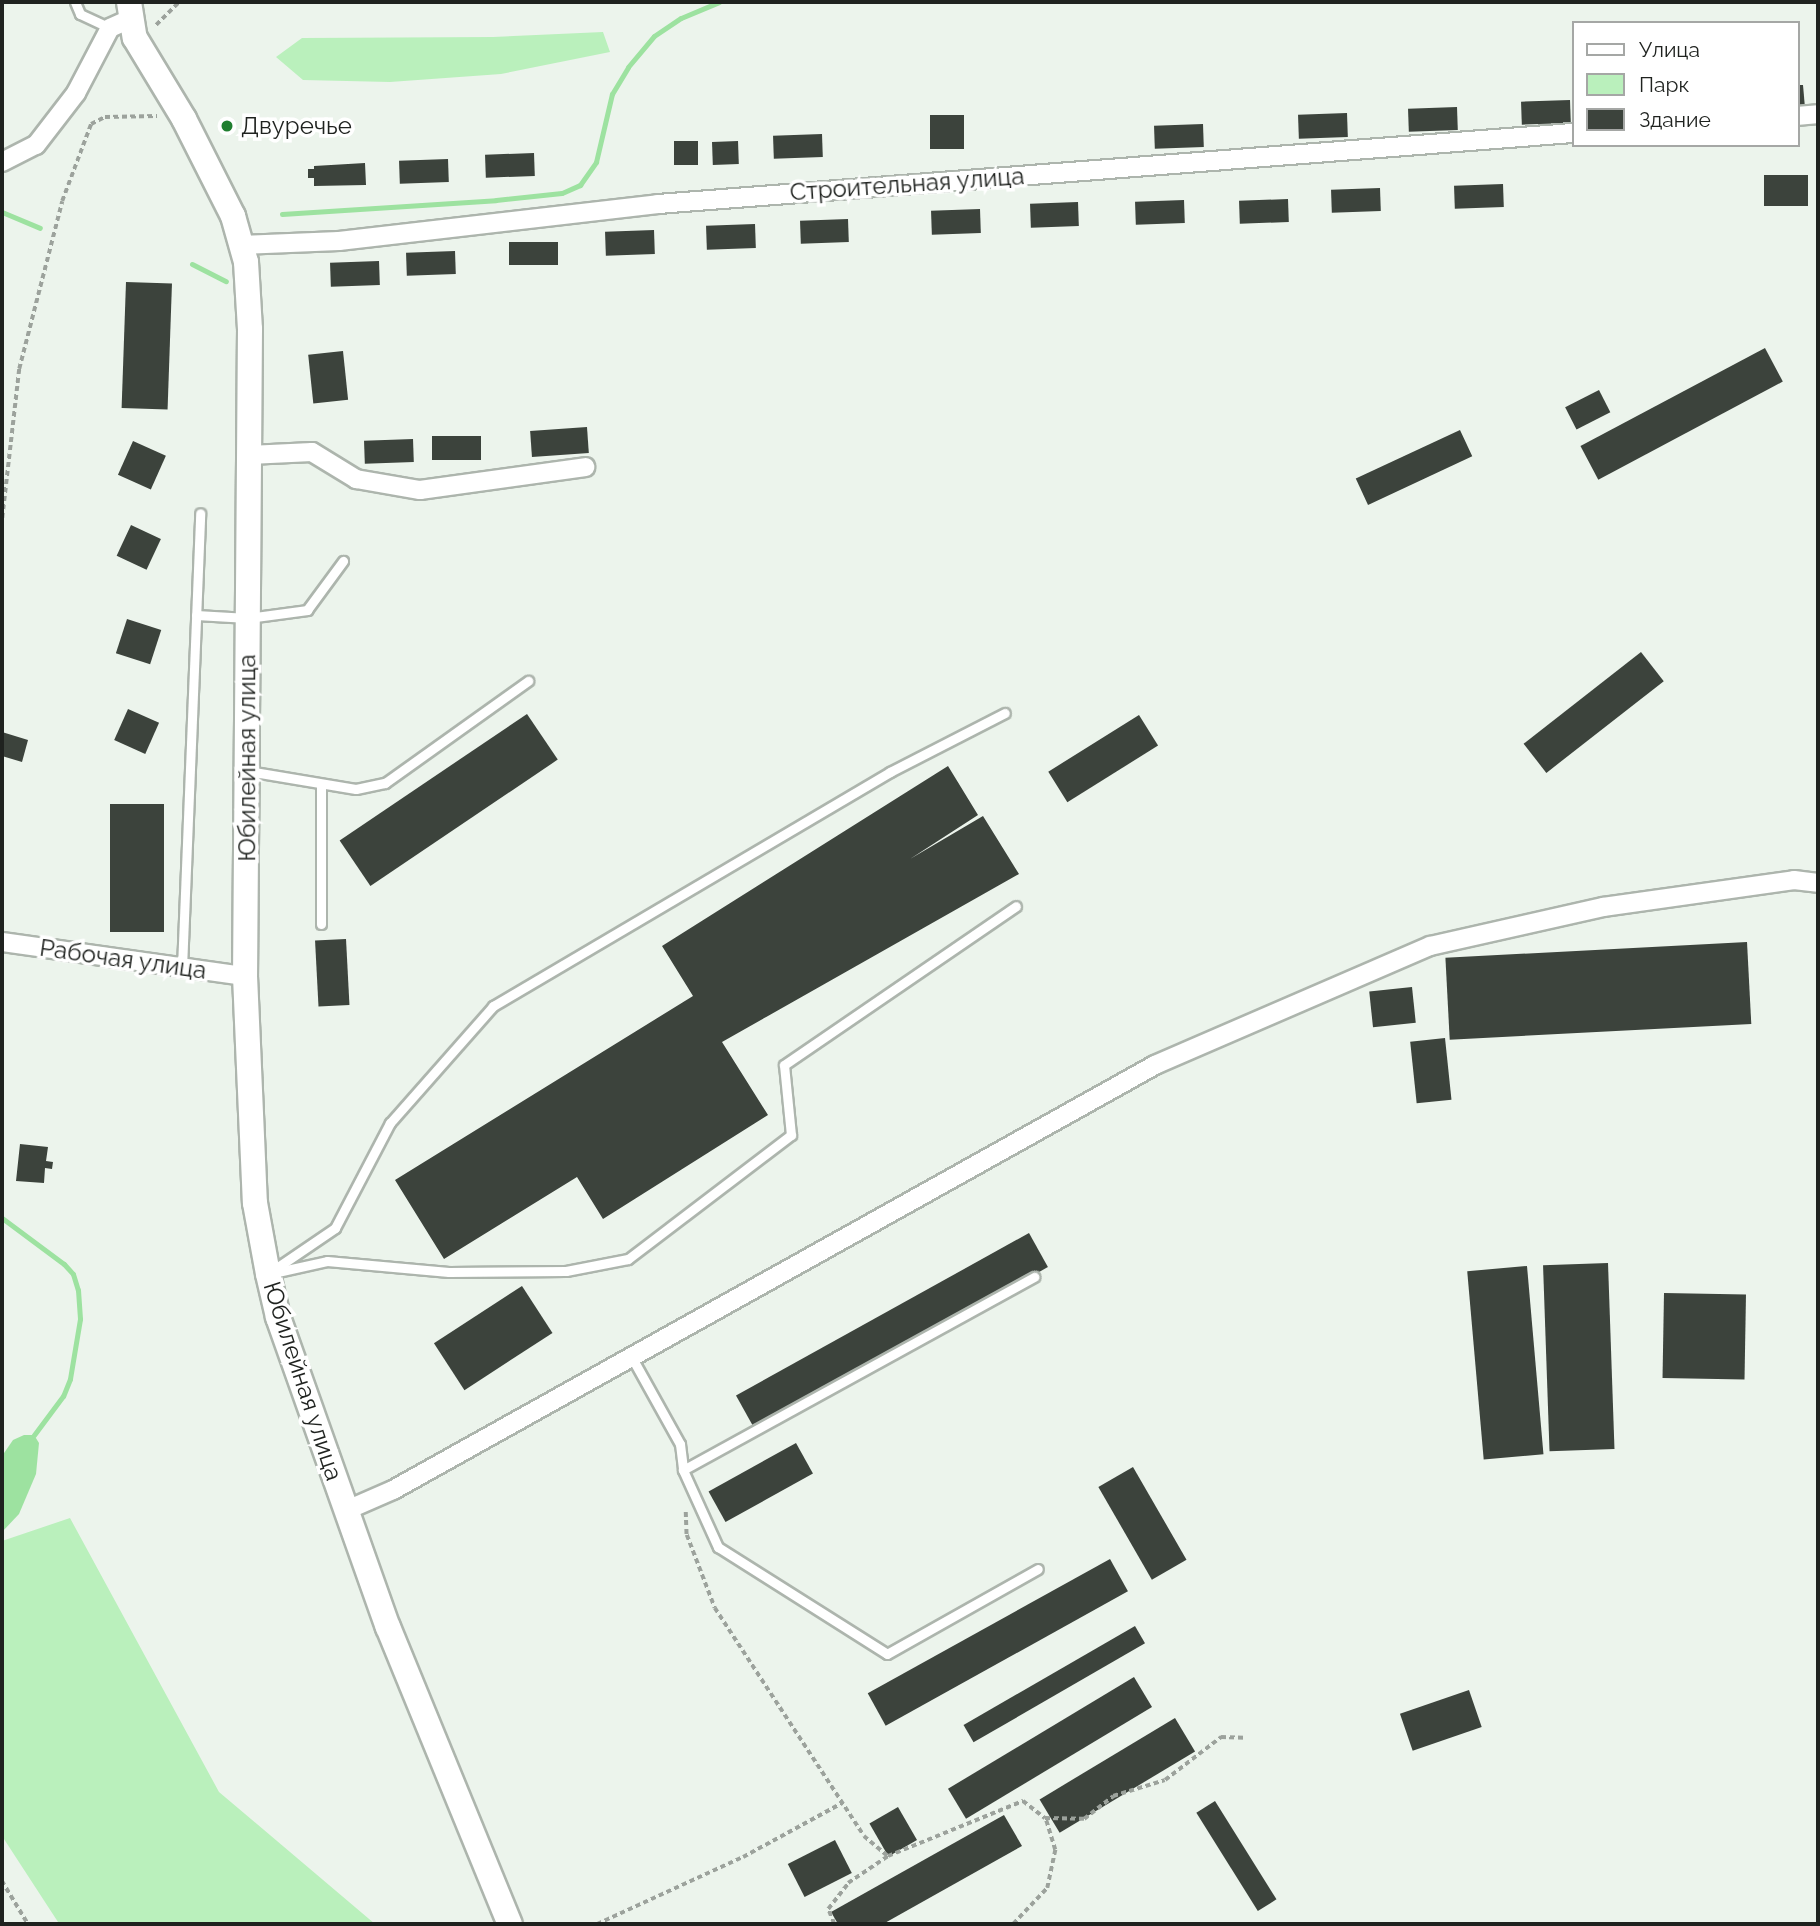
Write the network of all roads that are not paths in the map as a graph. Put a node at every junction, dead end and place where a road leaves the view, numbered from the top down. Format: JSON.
{"nodes":[{"id":1,"x":75,"y":2,"type":"edge"},
{"id":2,"x":123,"y":16,"type":"edge"},
{"id":3,"x":1818,"y":114,"type":"edge"},
{"id":4,"x":1799,"y":116,"type":"edge"},
{"id":5,"x":1572,"y":133,"type":"edge"},
{"id":6,"x":2,"y":162,"type":"edge"},
{"id":7,"x":242,"y":246,"type":"junction"},
{"id":8,"x":249,"y":455,"type":"junction"},
{"id":9,"x":585,"y":467,"type":"dead end"},
{"id":10,"x":200,"y":513,"type":"dead end"},
{"id":11,"x":343,"y":561,"type":"dead end"},
{"id":12,"x":196,"y":615,"type":"junction"},
{"id":13,"x":248,"y":618,"type":"junction"},
{"id":14,"x":528,"y":681,"type":"dead end"},
{"id":15,"x":1005,"y":713,"type":"dead end"},
{"id":16,"x":246,"y":771,"type":"junction"},
{"id":17,"x":321,"y":784,"type":"junction"},
{"id":18,"x":1818,"y":883,"type":"edge"},
{"id":19,"x":1016,"y":906,"type":"dead end"},
{"id":20,"x":321,"y":924,"type":"dead end"},
{"id":21,"x":2,"y":942,"type":"edge"},
{"id":22,"x":181,"y":969,"type":"junction"},
{"id":23,"x":245,"y":976,"type":"junction"},
{"id":24,"x":268,"y":1274,"type":"junction"},
{"id":25,"x":1034,"y":1277,"type":"dead end"},
{"id":26,"x":631,"y":1356,"type":"junction"},
{"id":27,"x":682,"y":1470,"type":"junction"},
{"id":28,"x":345,"y":1511,"type":"junction"},
{"id":29,"x":1038,"y":1569,"type":"dead end"},
{"id":30,"x":510,"y":1924,"type":"edge"}],
"edges":[{"from":1,"to":2,"type":"lane"},
{"from":2,"to":6,"type":"street"},
{"from":2,"to":7,"type":"main road","name":"Юбилейная улица"},
{"from":3,"to":4,"type":"street"},
{"from":5,"to":7,"type":"street","name":"Строительная улица"},
{"from":7,"to":8,"type":"main road","name":"Юбилейная улица"},
{"from":8,"to":9,"type":"street"},
{"from":8,"to":13,"type":"main road","name":"Юбилейная улица"},
{"from":10,"to":12,"type":"lane"},
{"from":11,"to":13,"type":"lane"},
{"from":12,"to":13,"type":"lane"},
{"from":12,"to":22,"type":"lane"},
{"from":13,"to":16,"type":"main road","name":"Юбилейная улица"},
{"from":14,"to":17,"type":"lane"},
{"from":15,"to":24,"type":"lane"},
{"from":16,"to":17,"type":"lane"},
{"from":16,"to":23,"type":"main road","name":"Юбилейная улица"},
{"from":17,"to":20,"type":"lane"},
{"from":18,"to":26,"type":"street"},
{"from":19,"to":24,"type":"lane"},
{"from":21,"to":22,"type":"street","name":"Рабочая улица"},
{"from":22,"to":23,"type":"street","name":"Рабочая улица"},
{"from":23,"to":24,"type":"main road","name":"Юбилейная улица"},
{"from":24,"to":28,"type":"main road","name":"Юбилейная улица"},
{"from":25,"to":27,"type":"lane"},
{"from":26,"to":27,"type":"lane"},
{"from":26,"to":28,"type":"street"},
{"from":27,"to":29,"type":"lane"},
{"from":28,"to":30,"type":"main road","name":"Юбилейная улица"}]}
